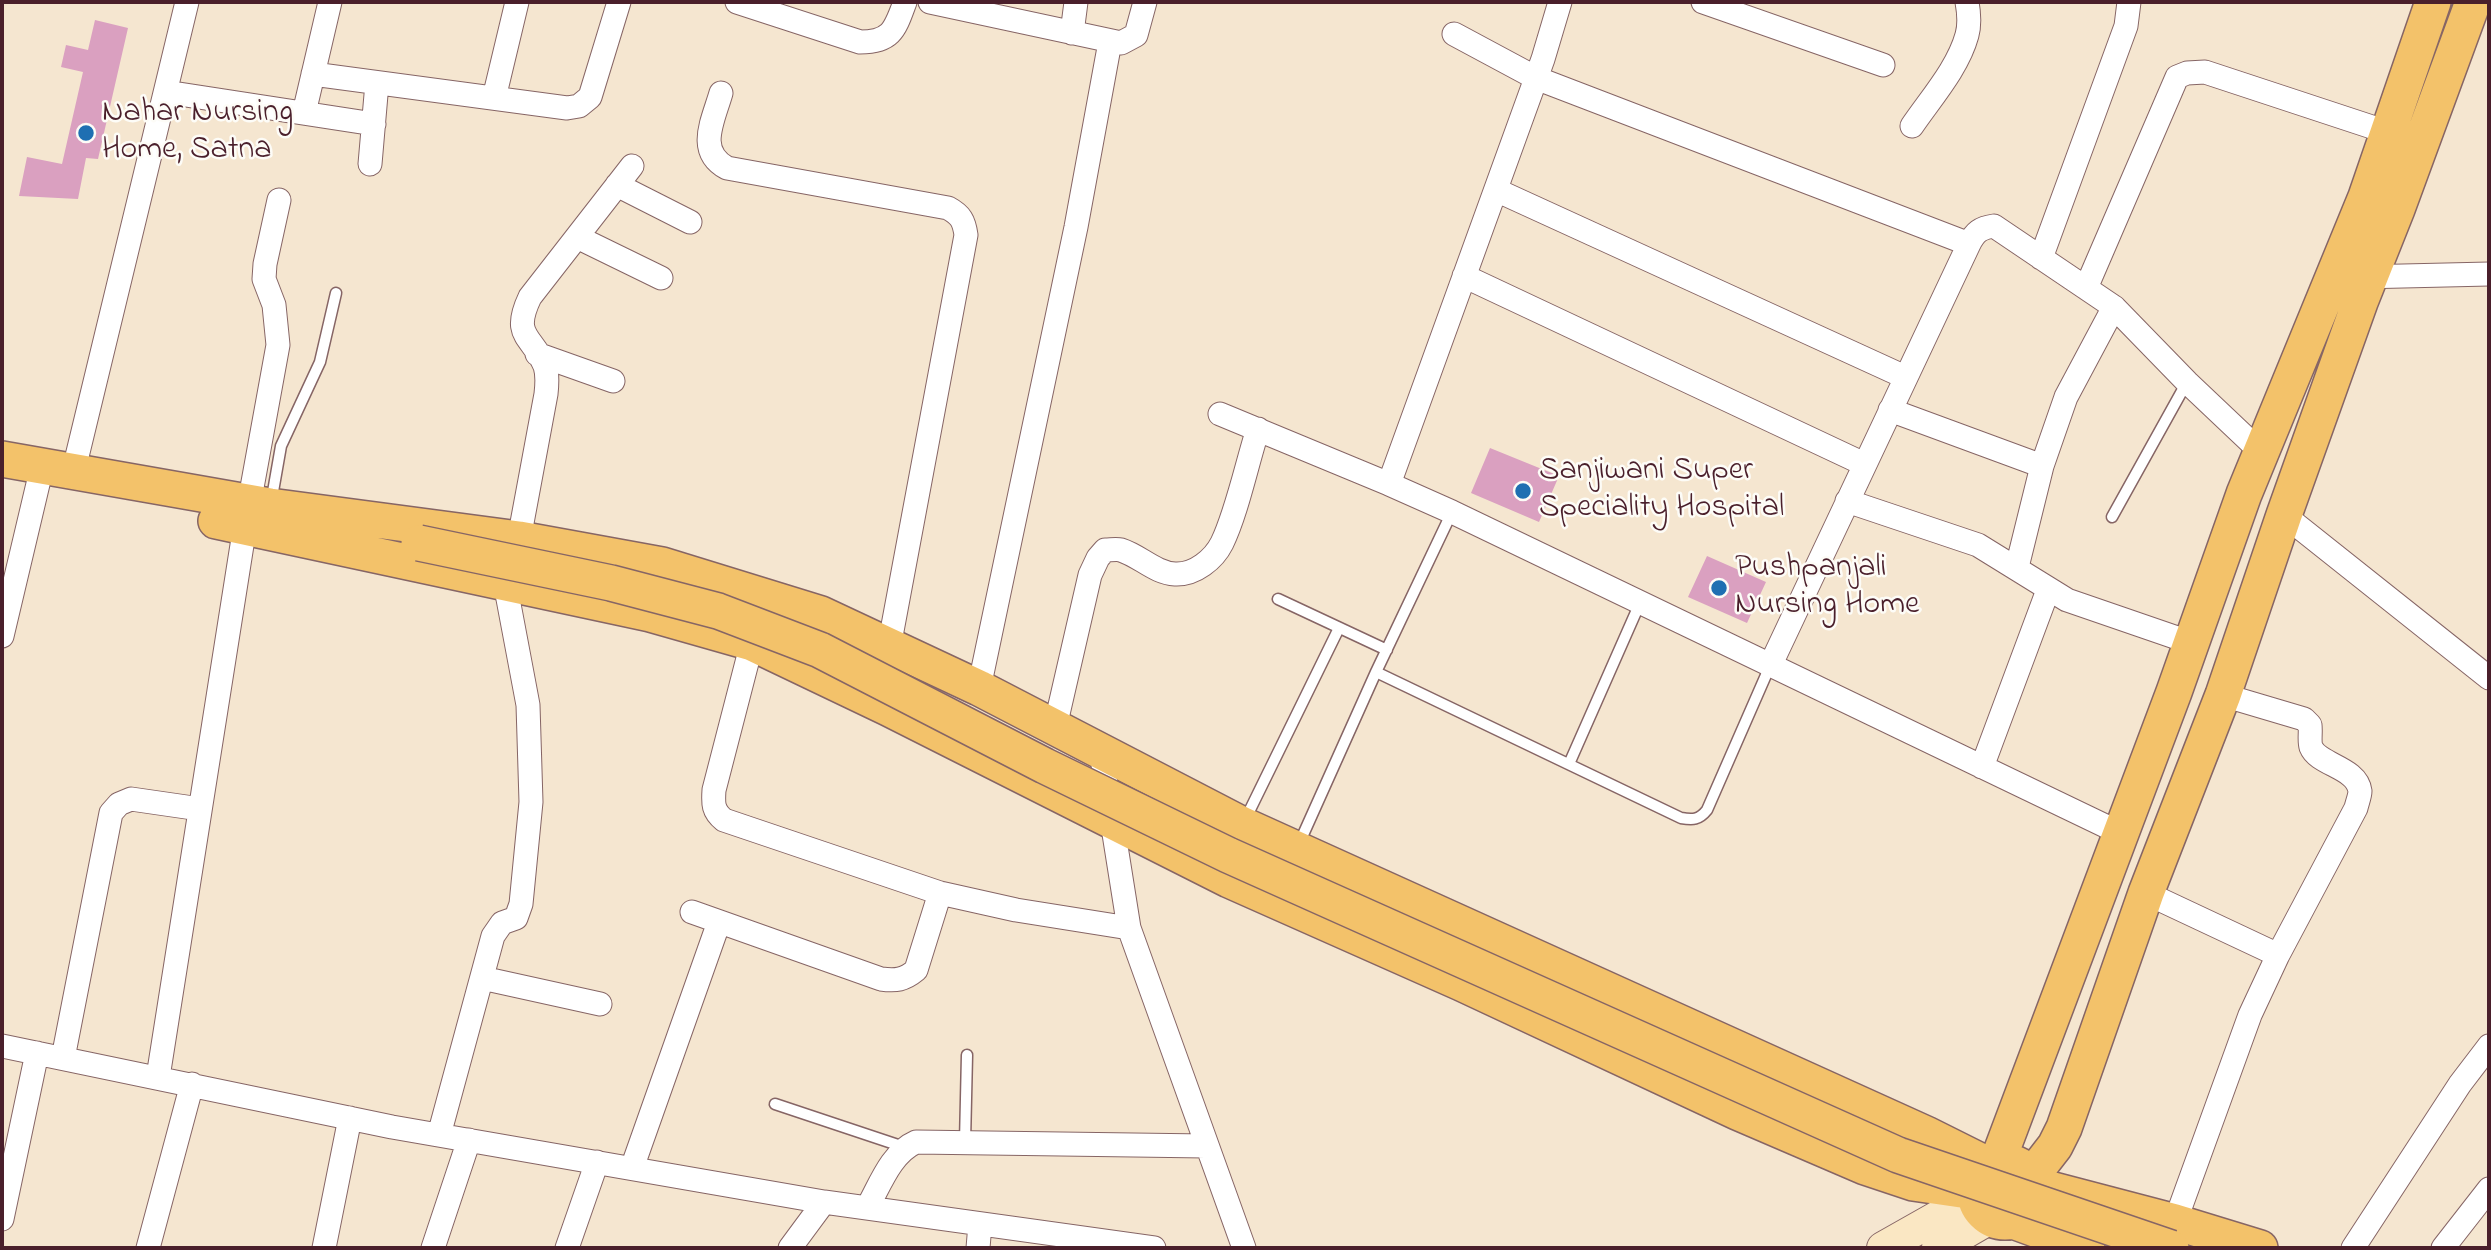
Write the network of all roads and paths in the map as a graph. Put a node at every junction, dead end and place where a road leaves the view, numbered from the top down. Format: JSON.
{"nodes":[{"id":1,"x":187,"y":2,"type":"edge"},
{"id":2,"x":330,"y":2,"type":"edge"},
{"id":3,"x":517,"y":2,"type":"edge"},
{"id":4,"x":619,"y":2,"type":"edge"},
{"id":5,"x":737,"y":2,"type":"edge"},
{"id":6,"x":905,"y":2,"type":"edge"},
{"id":7,"x":930,"y":2,"type":"edge"},
{"id":8,"x":1076,"y":2,"type":"edge"},
{"id":9,"x":1145,"y":2,"type":"edge"},
{"id":10,"x":1560,"y":2,"type":"edge"},
{"id":11,"x":1703,"y":2,"type":"edge"},
{"id":12,"x":1967,"y":2,"type":"edge"},
{"id":13,"x":2129,"y":2,"type":"edge"},
{"id":14,"x":2433,"y":2,"type":"edge"},
{"id":15,"x":2473,"y":2,"type":"edge"},
{"id":16,"x":1072,"y":33,"type":"junction"},
{"id":17,"x":1454,"y":34,"type":"dead end"},
{"id":18,"x":1110,"y":42,"type":"junction"},
{"id":19,"x":1883,"y":65,"type":"dead end"},
{"id":20,"x":313,"y":74,"type":"junction"},
{"id":21,"x":1536,"y":78,"type":"junction"},
{"id":22,"x":377,"y":83,"type":"junction"},
{"id":23,"x":166,"y":92,"type":"junction"},
{"id":24,"x":721,"y":93,"type":"dead end"},
{"id":25,"x":494,"y":98,"type":"junction"},
{"id":26,"x":304,"y":113,"type":"junction"},
{"id":27,"x":373,"y":124,"type":"junction"},
{"id":28,"x":1912,"y":126,"type":"dead end"},
{"id":29,"x":2387,"y":132,"type":"junction"},
{"id":30,"x":370,"y":163,"type":"dead end"},
{"id":31,"x":632,"y":166,"type":"dead end"},
{"id":32,"x":617,"y":186,"type":"junction"},
{"id":33,"x":1496,"y":190,"type":"junction"},
{"id":34,"x":279,"y":200,"type":"dead end"},
{"id":35,"x":690,"y":222,"type":"dead end"},
{"id":36,"x":577,"y":237,"type":"junction"},
{"id":37,"x":1969,"y":244,"type":"junction"},
{"id":38,"x":2041,"y":258,"type":"junction"},
{"id":39,"x":2489,"y":274,"type":"edge"},
{"id":40,"x":2335,"y":275,"type":"junction"},
{"id":41,"x":1464,"y":276,"type":"junction"},
{"id":42,"x":2370,"y":277,"type":"junction"},
{"id":43,"x":660,"y":278,"type":"dead end"},
{"id":44,"x":2087,"y":288,"type":"junction"},
{"id":45,"x":336,"y":293,"type":"dead end"},
{"id":46,"x":2114,"y":307,"type":"junction"},
{"id":47,"x":537,"y":354,"type":"junction"},
{"id":48,"x":1905,"y":377,"type":"junction"},
{"id":49,"x":613,"y":380,"type":"dead end"},
{"id":50,"x":2187,"y":382,"type":"junction"},
{"id":51,"x":1890,"y":410,"type":"junction"},
{"id":52,"x":1220,"y":414,"type":"dead end"},
{"id":53,"x":1258,"y":429,"type":"junction"},
{"id":54,"x":2262,"y":453,"type":"junction"},
{"id":55,"x":2,"y":459,"type":"edge"},
{"id":56,"x":1864,"y":464,"type":"junction"},
{"id":57,"x":2042,"y":466,"type":"junction"},
{"id":58,"x":51,"y":476,"type":"junction"},
{"id":59,"x":2,"y":481,"type":"edge"},
{"id":60,"x":1389,"y":484,"type":"junction"},
{"id":61,"x":1847,"y":501,"type":"junction"},
{"id":62,"x":255,"y":512,"type":"junction"},
{"id":63,"x":1452,"y":512,"type":"junction"},
{"id":64,"x":2284,"y":515,"type":"junction"},
{"id":65,"x":2112,"y":517,"type":"dead end"},
{"id":66,"x":355,"y":533,"type":"junction"},
{"id":67,"x":519,"y":539,"type":"junction"},
{"id":68,"x":2017,"y":567,"type":"junction"},
{"id":69,"x":505,"y":583,"type":"junction"},
{"id":70,"x":2048,"y":590,"type":"junction"},
{"id":71,"x":1278,"y":599,"type":"dead end"},
{"id":72,"x":1640,"y":603,"type":"junction"},
{"id":73,"x":1339,"y":628,"type":"junction"},
{"id":74,"x":2,"y":636,"type":"edge"},
{"id":75,"x":752,"y":643,"type":"junction"},
{"id":76,"x":2192,"y":643,"type":"junction"},
{"id":77,"x":889,"y":647,"type":"junction"},
{"id":78,"x":1387,"y":650,"type":"junction"},
{"id":79,"x":1770,"y":666,"type":"junction"},
{"id":80,"x":1376,"y":672,"type":"junction"},
{"id":81,"x":2489,"y":677,"type":"edge"},
{"id":82,"x":979,"y":688,"type":"junction"},
{"id":83,"x":2223,"y":695,"type":"junction"},
{"id":84,"x":1055,"y":727,"type":"junction"},
{"id":85,"x":1101,"y":752,"type":"junction"},
{"id":86,"x":1569,"y":764,"type":"junction"},
{"id":87,"x":1982,"y":767,"type":"junction"},
{"id":88,"x":201,"y":809,"type":"junction"},
{"id":89,"x":1112,"y":820,"type":"junction"},
{"id":90,"x":1242,"y":825,"type":"junction"},
{"id":91,"x":2120,"y":833,"type":"junction"},
{"id":92,"x":1297,"y":849,"type":"junction"},
{"id":93,"x":940,"y":893,"type":"junction"},
{"id":94,"x":2146,"y":893,"type":"junction"},
{"id":95,"x":1419,"y":904,"type":"junction"},
{"id":96,"x":692,"y":912,"type":"dead end"},
{"id":97,"x":719,"y":922,"type":"junction"},
{"id":98,"x":1129,"y":928,"type":"junction"},
{"id":99,"x":2278,"y":955,"type":"junction"},
{"id":100,"x":1399,"y":956,"type":"junction"},
{"id":101,"x":482,"y":978,"type":"junction"},
{"id":102,"x":600,"y":1004,"type":"dead end"},
{"id":103,"x":2,"y":1046,"type":"edge"},
{"id":104,"x":2489,"y":1046,"type":"edge"},
{"id":105,"x":37,"y":1053,"type":"junction"},
{"id":106,"x":967,"y":1055,"type":"dead end"},
{"id":107,"x":63,"y":1058,"type":"junction"},
{"id":108,"x":158,"y":1077,"type":"junction"},
{"id":109,"x":192,"y":1084,"type":"junction"},
{"id":110,"x":775,"y":1104,"type":"dead end"},
{"id":111,"x":351,"y":1118,"type":"junction"},
{"id":112,"x":439,"y":1135,"type":"junction"},
{"id":113,"x":469,"y":1140,"type":"junction"},
{"id":114,"x":965,"y":1142,"type":"junction"},
{"id":115,"x":1206,"y":1146,"type":"junction"},
{"id":116,"x":904,"y":1147,"type":"junction"},
{"id":117,"x":597,"y":1162,"type":"junction"},
{"id":118,"x":632,"y":1168,"type":"junction"},
{"id":119,"x":2032,"y":1181,"type":"junction"},
{"id":120,"x":2489,"y":1189,"type":"edge"},
{"id":121,"x":1990,"y":1193,"type":"junction"},
{"id":122,"x":824,"y":1202,"type":"junction"},
{"id":123,"x":867,"y":1208,"type":"junction"},
{"id":124,"x":2,"y":1219,"type":"edge"},
{"id":125,"x":980,"y":1224,"type":"junction"},
{"id":126,"x":2173,"y":1235,"type":"edge"},
{"id":127,"x":148,"y":1248,"type":"edge"},
{"id":128,"x":324,"y":1248,"type":"edge"},
{"id":129,"x":433,"y":1248,"type":"edge"},
{"id":130,"x":567,"y":1248,"type":"edge"},
{"id":131,"x":790,"y":1248,"type":"edge"},
{"id":132,"x":978,"y":1248,"type":"edge"},
{"id":133,"x":1154,"y":1248,"type":"edge"},
{"id":134,"x":1244,"y":1248,"type":"edge"},
{"id":135,"x":1883,"y":1248,"type":"edge"},
{"id":136,"x":1938,"y":1248,"type":"edge"},
{"id":137,"x":2087,"y":1248,"type":"edge"},
{"id":138,"x":2260,"y":1248,"type":"edge"},
{"id":139,"x":2353,"y":1248,"type":"edge"},
{"id":140,"x":2442,"y":1248,"type":"edge"}],
"edges":[{"from":1,"to":23,"type":"street"},
{"from":2,"to":20,"type":"street"},
{"from":3,"to":25,"type":"street"},
{"from":4,"to":25,"type":"street"},
{"from":5,"to":6,"type":"street"},
{"from":7,"to":16,"type":"street"},
{"from":8,"to":16,"type":"street"},
{"from":9,"to":18,"type":"street"},
{"from":10,"to":21,"type":"street"},
{"from":11,"to":19,"type":"street"},
{"from":12,"to":28,"type":"street"},
{"from":13,"to":38,"type":"street"},
{"from":14,"to":29,"type":"main road"},
{"from":15,"to":42,"type":"main road"},
{"from":16,"to":18,"type":"street"},
{"from":17,"to":21,"type":"street"},
{"from":18,"to":82,"type":"street"},
{"from":20,"to":22,"type":"street"},
{"from":20,"to":26,"type":"street"},
{"from":21,"to":33,"type":"street"},
{"from":21,"to":37,"type":"street"},
{"from":22,"to":25,"type":"street"},
{"from":22,"to":27,"type":"street"},
{"from":23,"to":26,"type":"street"},
{"from":23,"to":58,"type":"street"},
{"from":24,"to":77,"type":"street"},
{"from":26,"to":27,"type":"street"},
{"from":27,"to":30,"type":"street"},
{"from":29,"to":40,"type":"main road"},
{"from":29,"to":44,"type":"street"},
{"from":31,"to":32,"type":"street"},
{"from":32,"to":35,"type":"street"},
{"from":32,"to":36,"type":"street"},
{"from":33,"to":41,"type":"street"},
{"from":33,"to":48,"type":"street"},
{"from":34,"to":62,"type":"street"},
{"from":36,"to":43,"type":"street"},
{"from":36,"to":47,"type":"street"},
{"from":37,"to":38,"type":"street"},
{"from":37,"to":48,"type":"street"},
{"from":38,"to":44,"type":"street"},
{"from":39,"to":42,"type":"street"},
{"from":40,"to":42,"type":"street"},
{"from":40,"to":54,"type":"main road"},
{"from":41,"to":56,"type":"street"},
{"from":41,"to":60,"type":"street"},
{"from":42,"to":64,"type":"main road"},
{"from":44,"to":46,"type":"street"},
{"from":45,"to":62,"type":"lane"},
{"from":46,"to":50,"type":"street"},
{"from":46,"to":57,"type":"street"},
{"from":47,"to":49,"type":"street"},
{"from":47,"to":67,"type":"street"},
{"from":48,"to":51,"type":"street"},
{"from":50,"to":54,"type":"street"},
{"from":50,"to":65,"type":"lane"},
{"from":51,"to":56,"type":"street"},
{"from":51,"to":57,"type":"street"},
{"from":52,"to":53,"type":"street"},
{"from":53,"to":60,"type":"street"},
{"from":53,"to":84,"type":"street"},
{"from":54,"to":76,"type":"main road"},
{"from":55,"to":58,"type":"main road"},
{"from":56,"to":61,"type":"street"},
{"from":57,"to":68,"type":"street"},
{"from":58,"to":59,"type":"main road"},
{"from":58,"to":62,"type":"main road"},
{"from":58,"to":74,"type":"street"},
{"from":60,"to":63,"type":"street"},
{"from":61,"to":68,"type":"street"},
{"from":61,"to":79,"type":"street"},
{"from":62,"to":66,"type":"main road"},
{"from":62,"to":88,"type":"street"},
{"from":63,"to":72,"type":"street"},
{"from":63,"to":78,"type":"lane"},
{"from":64,"to":81,"type":"street"},
{"from":64,"to":83,"type":"main road"},
{"from":66,"to":67,"type":"main road"},
{"from":66,"to":69,"type":"main road"},
{"from":66,"to":126,"type":"main road","bridge":true},
{"from":67,"to":77,"type":"main road"},
{"from":68,"to":70,"type":"street"},
{"from":69,"to":75,"type":"main road"},
{"from":69,"to":101,"type":"street"},
{"from":70,"to":76,"type":"street"},
{"from":70,"to":87,"type":"street"},
{"from":71,"to":73,"type":"lane"},
{"from":72,"to":79,"type":"street"},
{"from":72,"to":86,"type":"lane"},
{"from":73,"to":78,"type":"lane"},
{"from":73,"to":90,"type":"lane"},
{"from":75,"to":89,"type":"main road"},
{"from":75,"to":93,"type":"street"},
{"from":76,"to":91,"type":"main road"},
{"from":77,"to":82,"type":"main road"},
{"from":78,"to":80,"type":"lane"},
{"from":79,"to":86,"type":"lane"},
{"from":79,"to":87,"type":"street"},
{"from":80,"to":86,"type":"lane"},
{"from":80,"to":92,"type":"lane"},
{"from":82,"to":84,"type":"main road"},
{"from":83,"to":94,"type":"main road"},
{"from":83,"to":99,"type":"street"},
{"from":84,"to":85,"type":"main road"},
{"from":85,"to":89,"type":"street"},
{"from":85,"to":90,"type":"main road"},
{"from":87,"to":91,"type":"street"},
{"from":88,"to":107,"type":"street"},
{"from":88,"to":108,"type":"street"},
{"from":89,"to":98,"type":"street"},
{"from":89,"to":100,"type":"main road"},
{"from":90,"to":92,"type":"main road"},
{"from":91,"to":121,"type":"main road"},
{"from":92,"to":95,"type":"main road"},
{"from":93,"to":97,"type":"street"},
{"from":93,"to":98,"type":"street"},
{"from":94,"to":99,"type":"street"},
{"from":94,"to":119,"type":"main road"},
{"from":95,"to":100,"type":"main road"},
{"from":95,"to":121,"type":"main road"},
{"from":96,"to":97,"type":"street"},
{"from":97,"to":118,"type":"street"},
{"from":98,"to":115,"type":"street"},
{"from":99,"to":126,"type":"street"},
{"from":100,"to":121,"type":"main road"},
{"from":101,"to":102,"type":"street"},
{"from":101,"to":112,"type":"street"},
{"from":103,"to":105,"type":"street"},
{"from":104,"to":139,"type":"street"},
{"from":105,"to":107,"type":"street"},
{"from":105,"to":124,"type":"street"},
{"from":106,"to":114,"type":"lane"},
{"from":107,"to":108,"type":"street"},
{"from":108,"to":109,"type":"street"},
{"from":109,"to":111,"type":"street"},
{"from":109,"to":127,"type":"street"},
{"from":110,"to":116,"type":"lane"},
{"from":111,"to":112,"type":"street"},
{"from":111,"to":128,"type":"street"},
{"from":112,"to":113,"type":"street"},
{"from":113,"to":117,"type":"street"},
{"from":113,"to":129,"type":"street"},
{"from":114,"to":115,"type":"street"},
{"from":114,"to":116,"type":"street"},
{"from":115,"to":134,"type":"street"},
{"from":116,"to":123,"type":"street"},
{"from":117,"to":118,"type":"street"},
{"from":117,"to":130,"type":"street"},
{"from":118,"to":122,"type":"street"},
{"from":119,"to":121,"type":"main road"},
{"from":119,"to":121,"type":"main road"},
{"from":119,"to":126,"type":"main road"},
{"from":120,"to":140,"type":"street"},
{"from":121,"to":135,"type":"main road"},
{"from":121,"to":136,"type":"main road"},
{"from":121,"to":137,"type":"main road"},
{"from":122,"to":123,"type":"street"},
{"from":122,"to":131,"type":"street"},
{"from":123,"to":125,"type":"street"},
{"from":125,"to":132,"type":"street"},
{"from":125,"to":133,"type":"street"},
{"from":126,"to":138,"type":"main road"}]}
